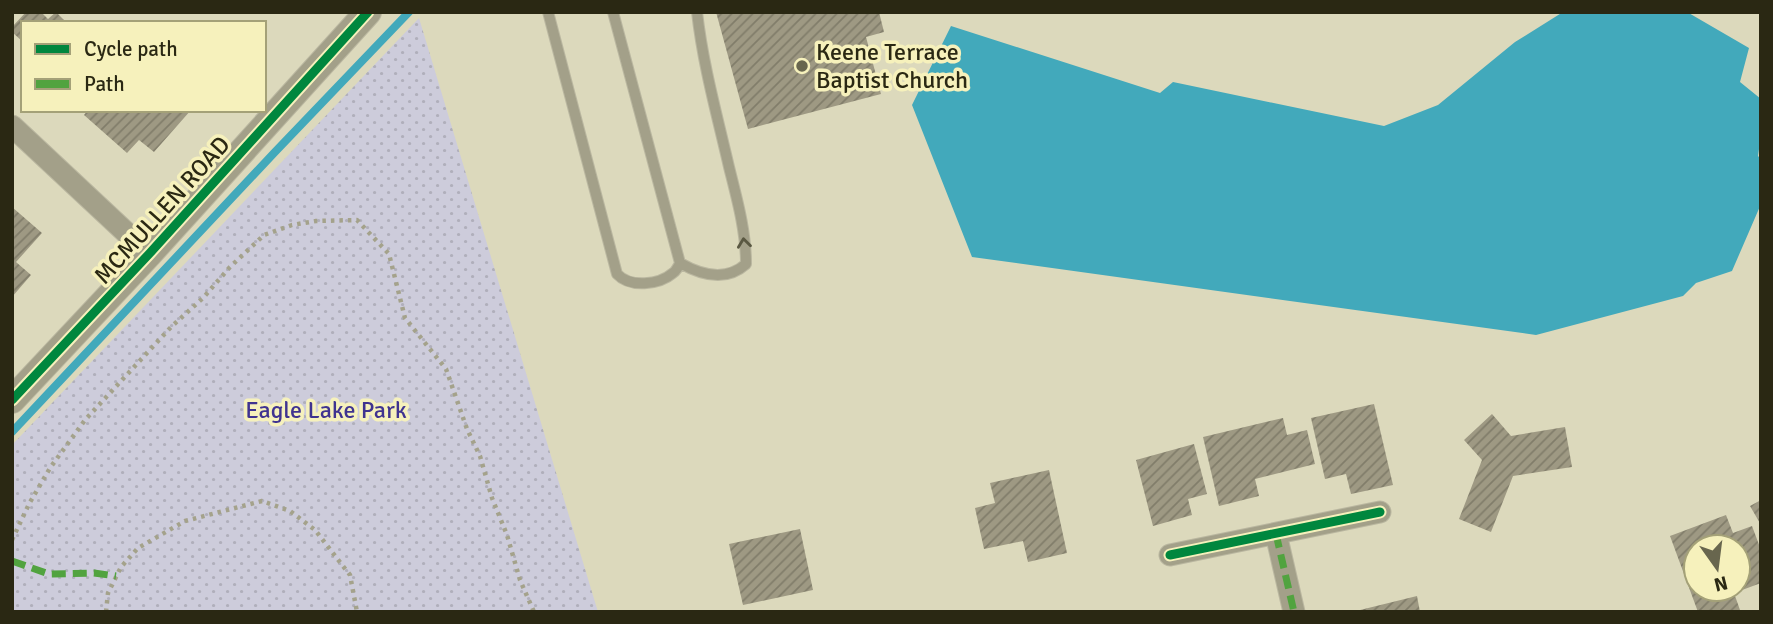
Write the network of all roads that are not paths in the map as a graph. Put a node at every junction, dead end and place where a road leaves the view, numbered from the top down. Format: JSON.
{"nodes":[{"id":1,"x":368,"y":12,"type":"edge"},
{"id":2,"x":548,"y":12,"type":"edge"},
{"id":3,"x":613,"y":12,"type":"edge"},
{"id":4,"x":697,"y":12,"type":"edge"},
{"id":5,"x":12,"y":126,"type":"edge"},
{"id":6,"x":149,"y":254,"type":"junction"},
{"id":7,"x":680,"y":263,"type":"junction"},
{"id":8,"x":12,"y":400,"type":"edge"},
{"id":9,"x":1380,"y":513,"type":"dead end"},
{"id":10,"x":1276,"y":534,"type":"junction"},
{"id":11,"x":1170,"y":555,"type":"dead end"},
{"id":12,"x":1294,"y":612,"type":"edge"}],
"edges":[{"from":1,"to":6,"type":"street","name":"MCMULLEN ROAD"},
{"from":2,"to":7,"type":"lane"},
{"from":3,"to":7,"type":"lane"},
{"from":7,"to":4,"type":"lane","one_way":true},
{"from":5,"to":6,"type":"street"},
{"from":6,"to":8,"type":"street","name":"MCMULLEN ROAD"},
{"from":9,"to":10,"type":"street"},
{"from":10,"to":11,"type":"street"},
{"from":10,"to":12,"type":"street"}]}
